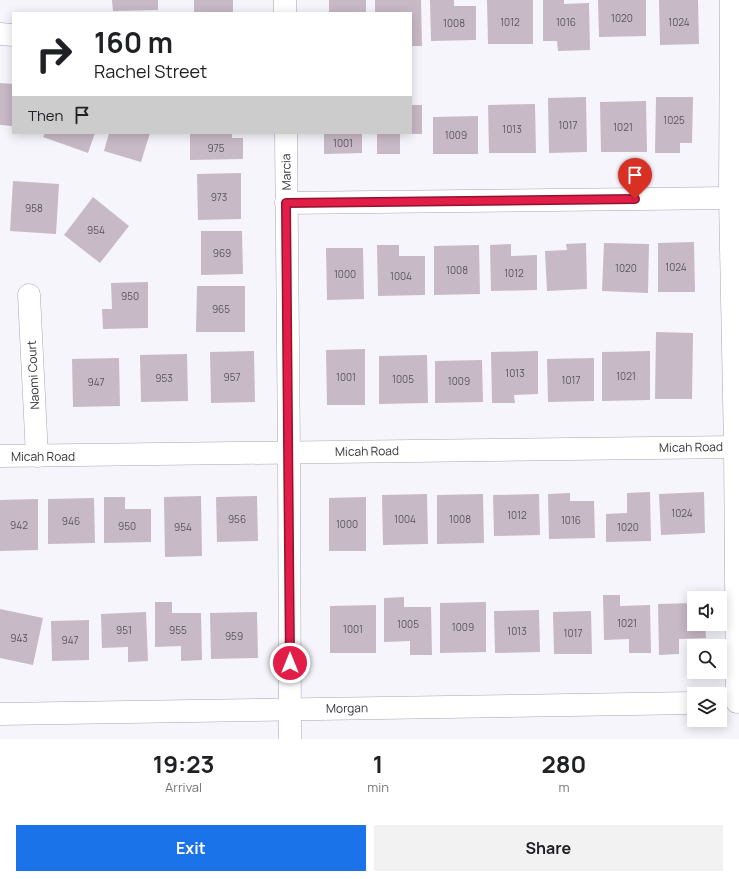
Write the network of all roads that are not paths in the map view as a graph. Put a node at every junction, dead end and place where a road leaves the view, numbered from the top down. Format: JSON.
{"nodes":[{"id":1,"x":285,"y":0,"type":"edge"},
{"id":2,"x":730,"y":0,"type":"edge"},
{"id":3,"x":285,"y":12,"type":"edge"},
{"id":4,"x":0,"y":34,"type":"edge"},
{"id":5,"x":12,"y":35,"type":"edge"},
{"id":6,"x":286,"y":134,"type":"edge"},
{"id":7,"x":730,"y":198,"type":"junction"},
{"id":8,"x":286,"y":203,"type":"junction"},
{"id":9,"x":29,"y":294,"type":"dead end"},
{"id":10,"x":735,"y":447,"type":"junction"},
{"id":11,"x":289,"y":452,"type":"junction"},
{"id":12,"x":0,"y":456,"type":"edge"},
{"id":13,"x":36,"y":456,"type":"junction"},
{"id":14,"x":732,"y":702,"type":"edge"},
{"id":15,"x":687,"y":703,"type":"edge"},
{"id":16,"x":290,"y":708,"type":"junction"},
{"id":17,"x":0,"y":714,"type":"edge"},
{"id":18,"x":290,"y":739,"type":"edge"}],
"edges":[{"from":1,"to":3,"type":"street"},
{"from":2,"to":7,"type":"street"},
{"from":4,"to":5,"type":"street"},
{"from":6,"to":8,"type":"street","name":"Marcia"},
{"from":7,"to":8,"type":"street"},
{"from":7,"to":10,"type":"street"},
{"from":8,"to":11,"type":"street","name":"Marcia"},
{"from":9,"to":13,"type":"street","name":"Naomi Court"},
{"from":10,"to":11,"type":"street","name":"Micah Road"},
{"from":10,"to":14,"type":"street"},
{"from":11,"to":13,"type":"street","name":"Micah Road"},
{"from":11,"to":16,"type":"street","name":"Marcia"},
{"from":12,"to":13,"type":"street","name":"Micah Road"},
{"from":15,"to":16,"type":"street","name":"Morgan"},
{"from":16,"to":17,"type":"street","name":"Morgan"},
{"from":16,"to":18,"type":"street","name":"Marcia"}]}
